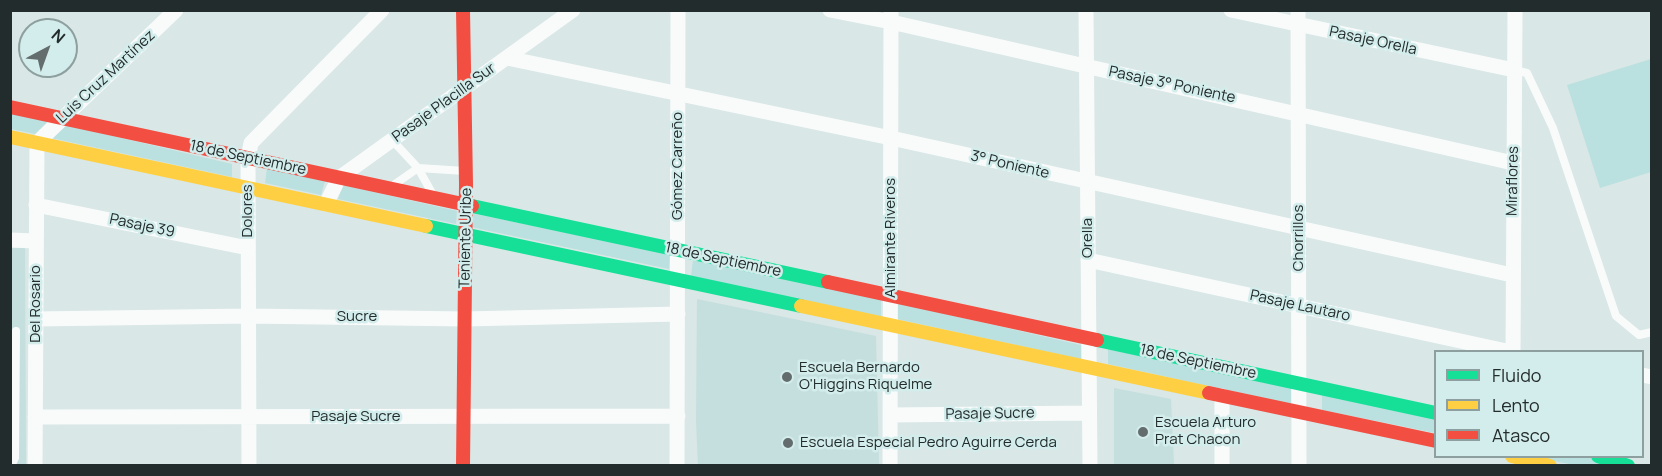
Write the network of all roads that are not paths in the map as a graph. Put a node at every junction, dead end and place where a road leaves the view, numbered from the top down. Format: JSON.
{"nodes":[{"id":1,"x":176,"y":10,"type":"edge"},
{"id":2,"x":382,"y":10,"type":"edge"},
{"id":3,"x":463,"y":10,"type":"edge"},
{"id":4,"x":573,"y":10,"type":"edge"},
{"id":5,"x":678,"y":10,"type":"edge"},
{"id":6,"x":830,"y":10,"type":"edge"},
{"id":7,"x":1086,"y":10,"type":"edge"},
{"id":8,"x":1231,"y":10,"type":"edge"},
{"id":9,"x":1515,"y":10,"type":"edge"},
{"id":10,"x":891,"y":16,"type":"edge"},
{"id":11,"x":1298,"y":18,"type":"edge"},
{"id":12,"x":507,"y":58,"type":"junction"},
{"id":13,"x":1086,"y":66,"type":"junction"},
{"id":14,"x":1514,"y":70,"type":"junction"},
{"id":15,"x":466,"y":86,"type":"junction"},
{"id":16,"x":678,"y":95,"type":"junction"},
{"id":17,"x":10,"y":107,"type":"edge"},
{"id":18,"x":1298,"y":113,"type":"junction"},
{"id":19,"x":62,"y":118,"type":"junction"},
{"id":20,"x":10,"y":137,"type":"edge"},
{"id":21,"x":891,"y":138,"type":"junction"},
{"id":22,"x":392,"y":140,"type":"junction"},
{"id":23,"x":37,"y":143,"type":"junction"},
{"id":24,"x":248,"y":158,"type":"junction"},
{"id":25,"x":1513,"y":163,"type":"junction"},
{"id":26,"x":418,"y":168,"type":"junction"},
{"id":27,"x":466,"y":171,"type":"junction"},
{"id":28,"x":339,"y":178,"type":"junction"},
{"id":29,"x":1086,"y":183,"type":"junction"},
{"id":30,"x":248,"y":188,"type":"junction"},
{"id":31,"x":389,"y":188,"type":"junction"},
{"id":32,"x":435,"y":198,"type":"junction"},
{"id":33,"x":326,"y":204,"type":"junction"},
{"id":34,"x":36,"y":205,"type":"junction"},
{"id":35,"x":466,"y":205,"type":"junction"},
{"id":36,"x":1298,"y":229,"type":"junction"},
{"id":37,"x":466,"y":233,"type":"junction"},
{"id":38,"x":10,"y":240,"type":"edge"},
{"id":39,"x":36,"y":241,"type":"junction"},
{"id":40,"x":248,"y":248,"type":"junction"},
{"id":41,"x":678,"y":250,"type":"junction"},
{"id":42,"x":1088,"y":260,"type":"junction"},
{"id":43,"x":1512,"y":275,"type":"junction"},
{"id":44,"x":678,"y":279,"type":"junction"},
{"id":45,"x":891,"y":295,"type":"junction"},
{"id":46,"x":1299,"y":306,"type":"junction"},
{"id":47,"x":678,"y":314,"type":"junction"},
{"id":48,"x":248,"y":316,"type":"junction"},
{"id":49,"x":36,"y":319,"type":"junction"},
{"id":50,"x":465,"y":319,"type":"junction"},
{"id":51,"x":890,"y":324,"type":"junction"},
{"id":52,"x":16,"y":331,"type":"dead end"},
{"id":53,"x":1652,"y":332,"type":"edge"},
{"id":54,"x":1089,"y":339,"type":"junction"},
{"id":55,"x":1507,"y":350,"type":"edge"},
{"id":56,"x":1512,"y":350,"type":"edge"},
{"id":57,"x":1089,"y":368,"type":"junction"},
{"id":58,"x":1299,"y":383,"type":"junction"},
{"id":59,"x":1222,"y":396,"type":"junction"},
{"id":60,"x":1299,"y":412,"type":"junction"},
{"id":61,"x":1089,"y":413,"type":"junction"},
{"id":62,"x":1434,"y":413,"type":"edge"},
{"id":63,"x":890,"y":415,"type":"junction"},
{"id":64,"x":249,"y":416,"type":"junction"},
{"id":65,"x":678,"y":416,"type":"junction"},
{"id":66,"x":35,"y":417,"type":"junction"},
{"id":67,"x":464,"y":418,"type":"junction"},
{"id":68,"x":1434,"y":441,"type":"edge"},
{"id":69,"x":1520,"y":458,"type":"edge"},
{"id":70,"x":1605,"y":458,"type":"edge"},
{"id":71,"x":10,"y":465,"type":"edge"},
{"id":72,"x":35,"y":465,"type":"edge"},
{"id":73,"x":249,"y":465,"type":"edge"},
{"id":74,"x":463,"y":465,"type":"edge"},
{"id":75,"x":678,"y":465,"type":"edge"},
{"id":76,"x":890,"y":465,"type":"edge"},
{"id":77,"x":1090,"y":465,"type":"edge"},
{"id":78,"x":1222,"y":465,"type":"edge"},
{"id":79,"x":1299,"y":465,"type":"edge"},
{"id":80,"x":1550,"y":465,"type":"edge"},
{"id":81,"x":1628,"y":465,"type":"edge"}],
"edges":[{"from":1,"to":19,"type":"street","name":"Luis Cruz Martínez"},
{"from":2,"to":24,"type":"street","name":"Dolores"},
{"from":3,"to":15,"type":"main road","name":"Teniente Uribe"},
{"from":4,"to":12,"type":"street","name":"Pasaje Placilla Sur"},
{"from":5,"to":16,"type":"street","name":"Gómez Carreño"},
{"from":6,"to":10,"type":"street","name":"Pasaje 3° Poniente"},
{"from":7,"to":13,"type":"street","name":"Orella"},
{"from":8,"to":11,"type":"street","name":"Pasaje Orella"},
{"from":9,"to":14,"type":"street","name":"Miraflores"},
{"from":10,"to":13,"type":"street","name":"Pasaje 3° Poniente"},
{"from":10,"to":21,"type":"street","name":"Almirante Riveros"},
{"from":11,"to":14,"type":"street","name":"Pasaje Orella"},
{"from":11,"to":18,"type":"street","name":"Chorrillos"},
{"from":12,"to":15,"type":"street","name":"Pasaje Placilla Sur"},
{"from":12,"to":16,"type":"street","name":"3° Poniente"},
{"from":13,"to":18,"type":"street","name":"Pasaje 3° Poniente"},
{"from":13,"to":29,"type":"street","name":"Orella"},
{"from":14,"to":25,"type":"street","name":"Miraflores"},
{"from":14,"to":53,"type":"lane"},
{"from":15,"to":22,"type":"street","name":"Pasaje Placilla Sur"},
{"from":15,"to":27,"type":"main road","name":"Teniente Uribe"},
{"from":16,"to":21,"type":"street","name":"3° Poniente"},
{"from":16,"to":41,"type":"street","name":"Gómez Carreño"},
{"from":17,"to":19,"type":"main road","name":"18 de Septiembre"},
{"from":18,"to":25,"type":"street","name":"Pasaje 3° Poniente"},
{"from":18,"to":36,"type":"street","name":"Chorrillos"},
{"from":19,"to":23,"type":"street","name":"Luis Cruz Martínez"},
{"from":19,"to":24,"type":"main road","name":"18 de Septiembre"},
{"from":20,"to":23,"type":"main road","name":"18 de Septiembre"},
{"from":21,"to":29,"type":"street","name":"3° Poniente"},
{"from":21,"to":45,"type":"street","name":"Almirante Riveros"},
{"from":22,"to":26,"type":"lane"},
{"from":22,"to":28,"type":"street","name":"Pasaje Placilla Sur"},
{"from":23,"to":30,"type":"main road","name":"18 de Septiembre"},
{"from":23,"to":34,"type":"street","name":"Del Rosario"},
{"from":24,"to":28,"type":"main road","name":"18 de Septiembre"},
{"from":24,"to":30,"type":"street","name":"Dolores"},
{"from":25,"to":43,"type":"street","name":"Miraflores"},
{"from":26,"to":27,"type":"lane"},
{"from":26,"to":31,"type":"lane"},
{"from":26,"to":32,"type":"lane"},
{"from":27,"to":35,"type":"main road","name":"Teniente Uribe"},
{"from":28,"to":31,"type":"main road","name":"18 de Septiembre"},
{"from":28,"to":33,"type":"street","name":"Pasaje Placilla Sur"},
{"from":29,"to":36,"type":"street","name":"3° Poniente"},
{"from":29,"to":42,"type":"street","name":"Orella"},
{"from":30,"to":33,"type":"main road","name":"18 de Septiembre"},
{"from":30,"to":40,"type":"street","name":"Dolores"},
{"from":31,"to":32,"type":"main road","name":"18 de Septiembre"},
{"from":32,"to":35,"type":"main road","name":"18 de Septiembre"},
{"from":33,"to":37,"type":"main road","name":"18 de Septiembre"},
{"from":34,"to":39,"type":"street","name":"Del Rosario"},
{"from":34,"to":40,"type":"street","name":"Pasaje 39"},
{"from":35,"to":37,"type":"main road","name":"Teniente Uribe"},
{"from":35,"to":41,"type":"main road","name":"18 de Septiembre"},
{"from":36,"to":43,"type":"street","name":"3° Poniente"},
{"from":36,"to":46,"type":"street","name":"Chorrillos"},
{"from":37,"to":44,"type":"main road","name":"18 de Septiembre"},
{"from":37,"to":50,"type":"main road","name":"Teniente Uribe"},
{"from":38,"to":39,"type":"street"},
{"from":39,"to":49,"type":"street","name":"Del Rosario"},
{"from":40,"to":48,"type":"street","name":"Dolores"},
{"from":41,"to":44,"type":"street","name":"Gómez Carreño"},
{"from":41,"to":45,"type":"main road","name":"18 de Septiembre"},
{"from":42,"to":46,"type":"street","name":"Pasaje Lautaro"},
{"from":42,"to":54,"type":"street","name":"Orella"},
{"from":43,"to":56,"type":"street","name":"Miraflores"},
{"from":44,"to":47,"type":"street","name":"Gómez Carreño"},
{"from":44,"to":51,"type":"main road","name":"18 de Septiembre"},
{"from":45,"to":51,"type":"street","name":"Almirante Riveros"},
{"from":45,"to":54,"type":"main road","name":"18 de Septiembre"},
{"from":46,"to":55,"type":"street","name":"Pasaje Lautaro"},
{"from":46,"to":58,"type":"street","name":"Chorrillos"},
{"from":47,"to":50,"type":"street","name":"Sucre"},
{"from":47,"to":65,"type":"street","name":"Gómez Carreño"},
{"from":48,"to":49,"type":"street","name":"Sucre"},
{"from":48,"to":50,"type":"street","name":"Sucre"},
{"from":48,"to":64,"type":"street","name":"Dolores"},
{"from":49,"to":66,"type":"street","name":"Del Rosario"},
{"from":50,"to":67,"type":"main road","name":"Teniente Uribe"},
{"from":51,"to":57,"type":"main road","name":"18 de Septiembre"},
{"from":51,"to":63,"type":"street","name":"Almirante Riveros"},
{"from":52,"to":71,"type":"lane"},
{"from":54,"to":57,"type":"street","name":"Orella"},
{"from":54,"to":58,"type":"main road","name":"18 de Septiembre"},
{"from":57,"to":59,"type":"main road","name":"18 de Septiembre"},
{"from":57,"to":61,"type":"street","name":"Orella"},
{"from":58,"to":60,"type":"street","name":"Chorrillos"},
{"from":58,"to":62,"type":"main road","name":"18 de Septiembre"},
{"from":59,"to":60,"type":"main road","name":"18 de Septiembre"},
{"from":59,"to":78,"type":"street"},
{"from":60,"to":68,"type":"main road","name":"18 de Septiembre"},
{"from":60,"to":79,"type":"street","name":"Chorrillos"},
{"from":61,"to":63,"type":"street","name":"Pasaje Sucre"},
{"from":61,"to":77,"type":"street","name":"Orella"},
{"from":63,"to":76,"type":"street","name":"Almirante Riveros"},
{"from":64,"to":66,"type":"street","name":"Pasaje Sucre"},
{"from":64,"to":67,"type":"street","name":"Pasaje Sucre"},
{"from":64,"to":73,"type":"street","name":"Dolores"},
{"from":65,"to":67,"type":"street","name":"Pasaje Sucre"},
{"from":65,"to":75,"type":"street","name":"Gómez Carreño"},
{"from":66,"to":72,"type":"street","name":"Del Rosario"},
{"from":67,"to":74,"type":"main road","name":"Teniente Uribe"},
{"from":69,"to":80,"type":"main road"},
{"from":70,"to":81,"type":"main road"}]}
